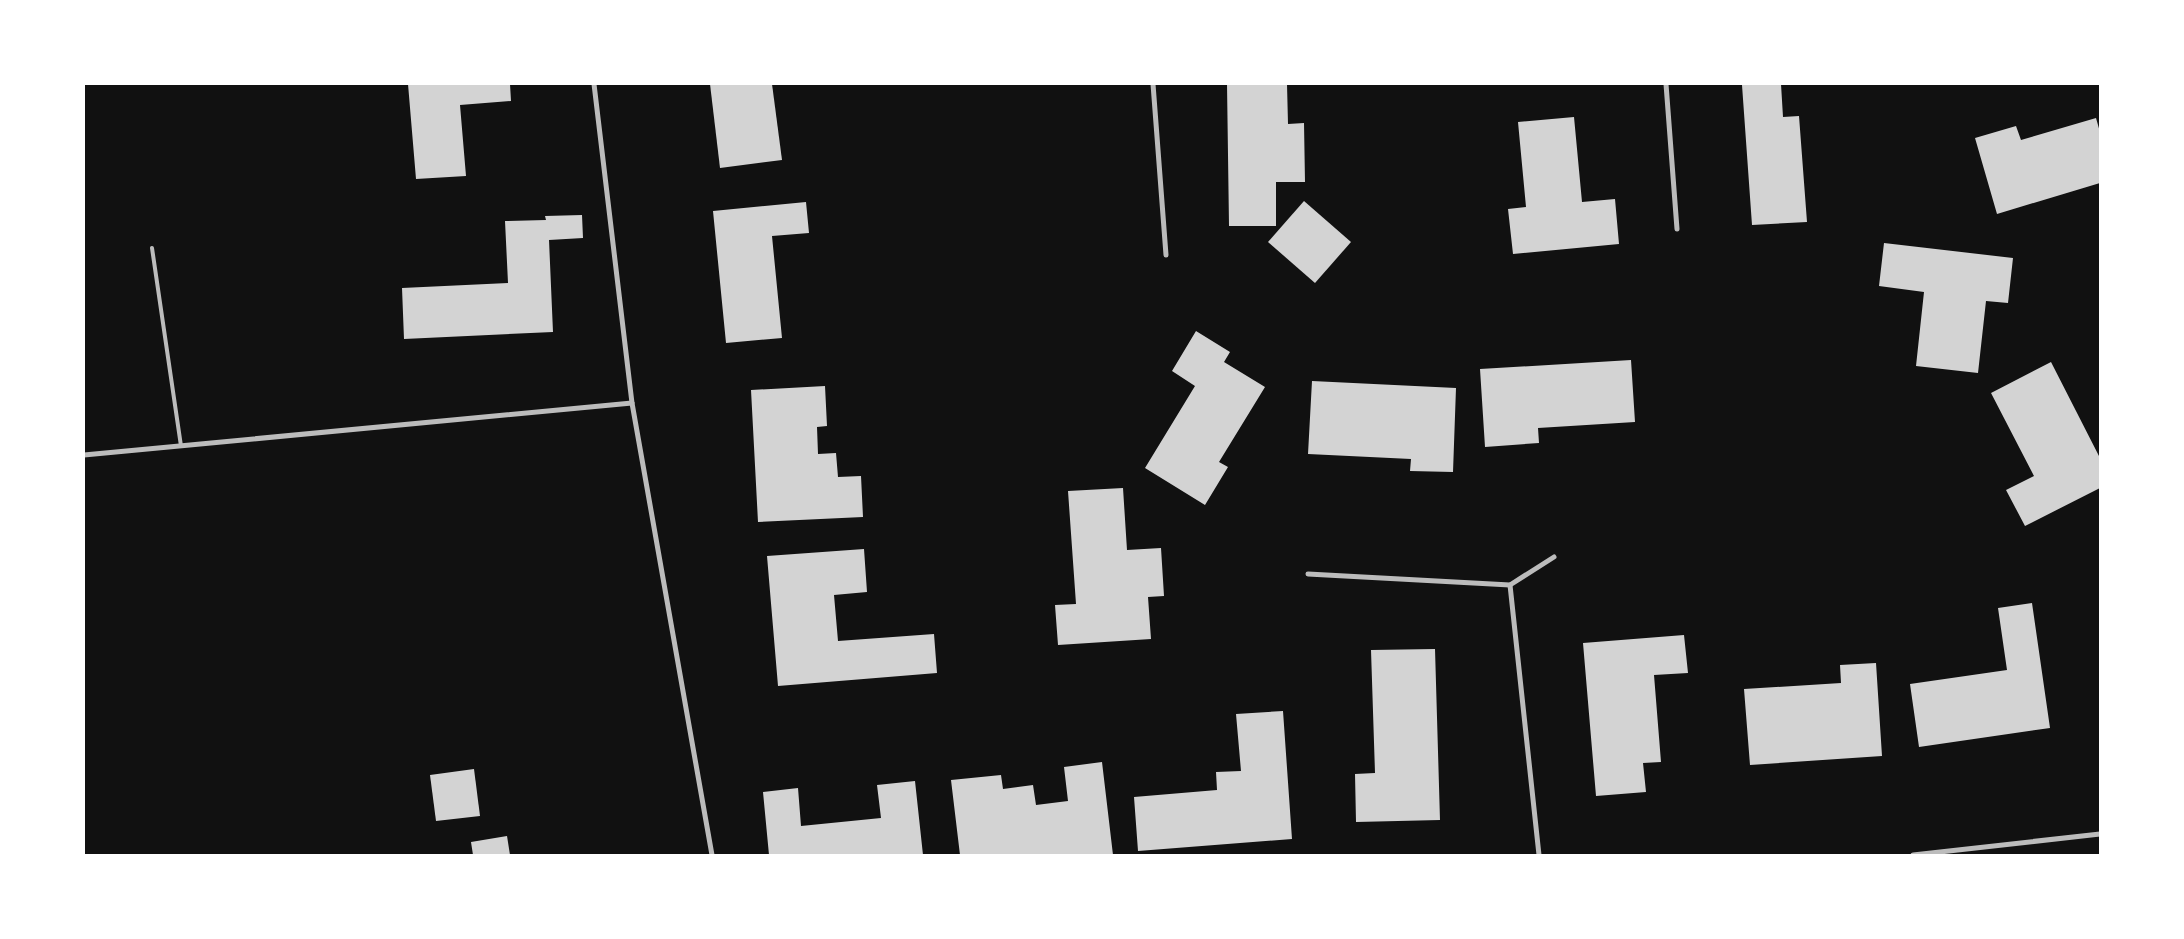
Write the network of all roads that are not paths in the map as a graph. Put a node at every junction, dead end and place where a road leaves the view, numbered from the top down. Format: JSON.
{"nodes":[{"id":1,"x":594,"y":84,"type":"edge"},
{"id":2,"x":1153,"y":84,"type":"edge"},
{"id":3,"x":1666,"y":84,"type":"edge"},
{"id":4,"x":1677,"y":229,"type":"dead end"},
{"id":5,"x":152,"y":248,"type":"dead end"},
{"id":6,"x":1166,"y":255,"type":"dead end"},
{"id":7,"x":632,"y":403,"type":"junction"},
{"id":8,"x":181,"y":446,"type":"junction"},
{"id":9,"x":84,"y":455,"type":"edge"},
{"id":10,"x":1554,"y":557,"type":"dead end"},
{"id":11,"x":1308,"y":574,"type":"dead end"},
{"id":12,"x":1510,"y":585,"type":"junction"},
{"id":13,"x":2100,"y":834,"type":"edge"},
{"id":14,"x":712,"y":855,"type":"edge"},
{"id":15,"x":1539,"y":855,"type":"edge"},
{"id":16,"x":1913,"y":855,"type":"edge"}],
"edges":[{"from":1,"to":7,"type":"street"},
{"from":2,"to":6,"type":"street"},
{"from":3,"to":4,"type":"street"},
{"from":5,"to":8,"type":"lane"},
{"from":7,"to":8,"type":"street"},
{"from":7,"to":14,"type":"street"},
{"from":8,"to":9,"type":"street"},
{"from":10,"to":12,"type":"street"},
{"from":11,"to":12,"type":"street"},
{"from":12,"to":15,"type":"street"},
{"from":13,"to":16,"type":"street"}]}
